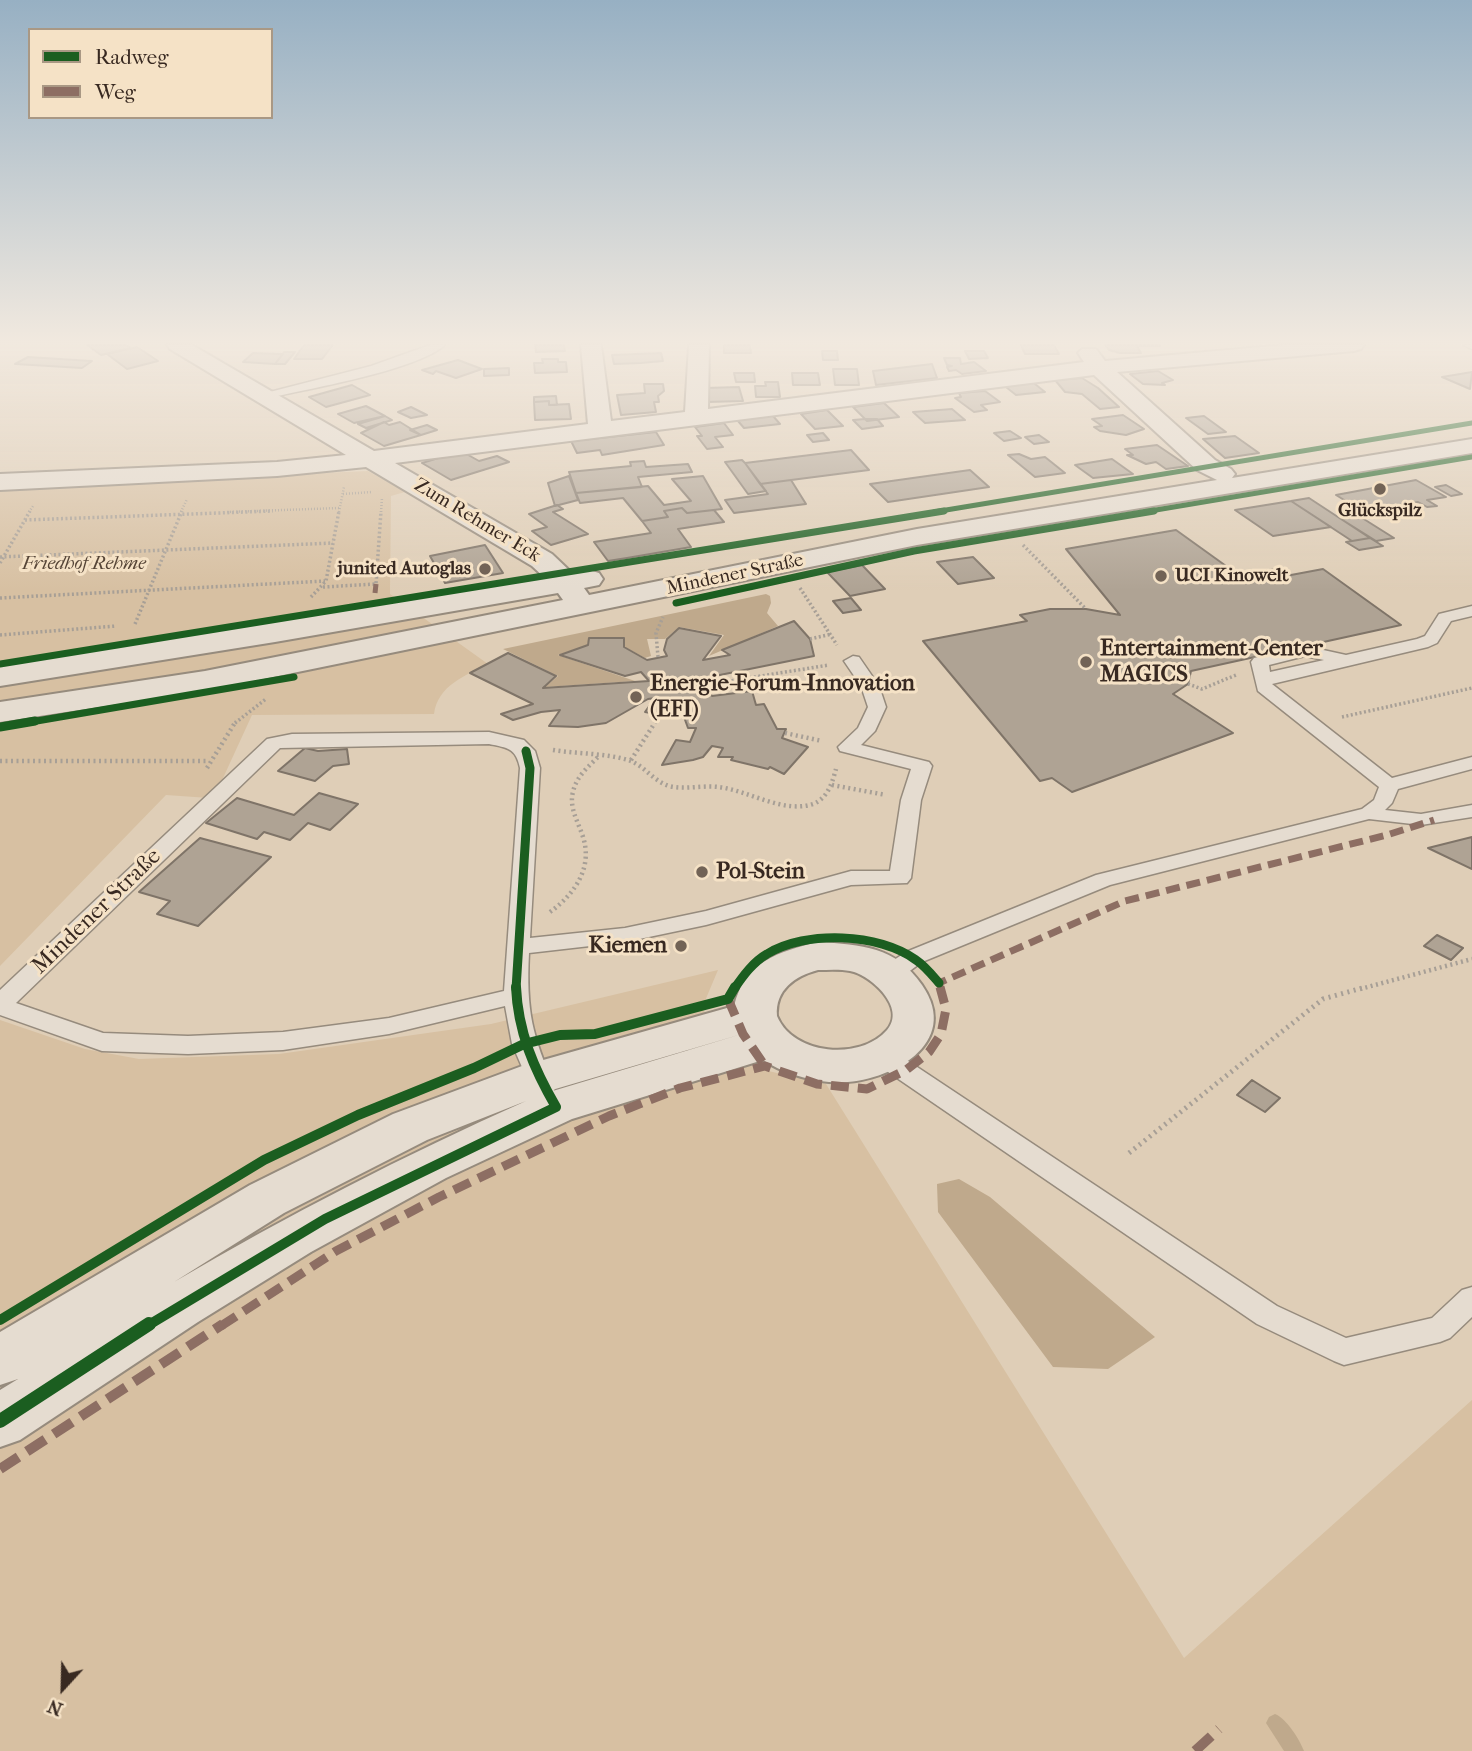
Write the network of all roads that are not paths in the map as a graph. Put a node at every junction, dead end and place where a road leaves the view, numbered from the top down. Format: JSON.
{"nodes":[{"id":1,"x":317,"y":427,"type":"edge"},
{"id":2,"x":617,"y":427,"type":"edge"},
{"id":3,"x":1164,"y":427,"type":"edge"},
{"id":4,"x":600,"y":429,"type":"joint"},
{"id":5,"x":1472,"y":433,"type":"edge"},
{"id":6,"x":1472,"y":446,"type":"edge"},
{"id":7,"x":370,"y":458,"type":"junction"},
{"id":8,"x":1222,"y":474,"type":"junction"},
{"id":9,"x":1,"y":483,"type":"edge"},
{"id":10,"x":574,"y":595,"type":"junction"},
{"id":11,"x":1472,"y":611,"type":"edge"},
{"id":12,"x":853,"y":661,"type":"road end"},
{"id":13,"x":0,"y":676,"type":"edge"},
{"id":14,"x":0,"y":712,"type":"edge"},
{"id":15,"x":1472,"y":763,"type":"edge"},
{"id":16,"x":1390,"y":785,"type":"junction"},
{"id":17,"x":1472,"y":811,"type":"edge"},
{"id":18,"x":1369,"y":813,"type":"junction"},
{"id":19,"x":517,"y":947,"type":"junction"},
{"id":20,"x":890,"y":973,"type":"junction"},
{"id":21,"x":514,"y":996,"type":"junction"},
{"id":22,"x":0,"y":1005,"type":"edge"},
{"id":23,"x":762,"y":1028,"type":"junction"},
{"id":24,"x":884,"y":1057,"type":"junction"},
{"id":25,"x":547,"y":1093,"type":"junction"},
{"id":26,"x":1472,"y":1299,"type":"edge"},
{"id":27,"x":0,"y":1361,"type":"edge"},
{"id":28,"x":0,"y":1421,"type":"edge"}],
"edges":[{"from":1,"to":7,"type":"street","name":"Zum Rehmer Eck"},
{"from":2,"to":4,"type":"street"},
{"from":3,"to":8,"type":"street"},
{"from":4,"to":7,"type":"street"},
{"from":5,"to":8,"type":"street","name":"Mindener Straße"},
{"from":6,"to":10,"type":"street","name":"Mindener Straße"},
{"from":7,"to":9,"type":"street"},
{"from":7,"to":10,"type":"street","name":"Zum Rehmer Eck"},
{"from":8,"to":10,"type":"street","name":"Mindener Straße"},
{"from":10,"to":13,"type":"street","name":"Mindener Straße"},
{"from":10,"to":14,"type":"street","name":"Mindener Straße"},
{"from":11,"to":16,"type":"lane"},
{"from":12,"to":19,"type":"lane"},
{"from":15,"to":16,"type":"lane"},
{"from":16,"to":18,"type":"lane"},
{"from":17,"to":18,"type":"lane"},
{"from":18,"to":20,"type":"lane"},
{"from":19,"to":21,"type":"lane"},
{"from":19,"to":22,"type":"lane","name":"Mindener Straße"},
{"from":20,"to":23,"type":"street"},
{"from":20,"to":24,"type":"street"},
{"from":21,"to":22,"type":"lane"},
{"from":21,"to":25,"type":"lane"},
{"from":23,"to":24,"type":"street"},
{"from":23,"to":25,"type":"street"},
{"from":24,"to":26,"type":"lane"},
{"from":25,"to":27,"type":"street"},
{"from":25,"to":28,"type":"street"}]}
